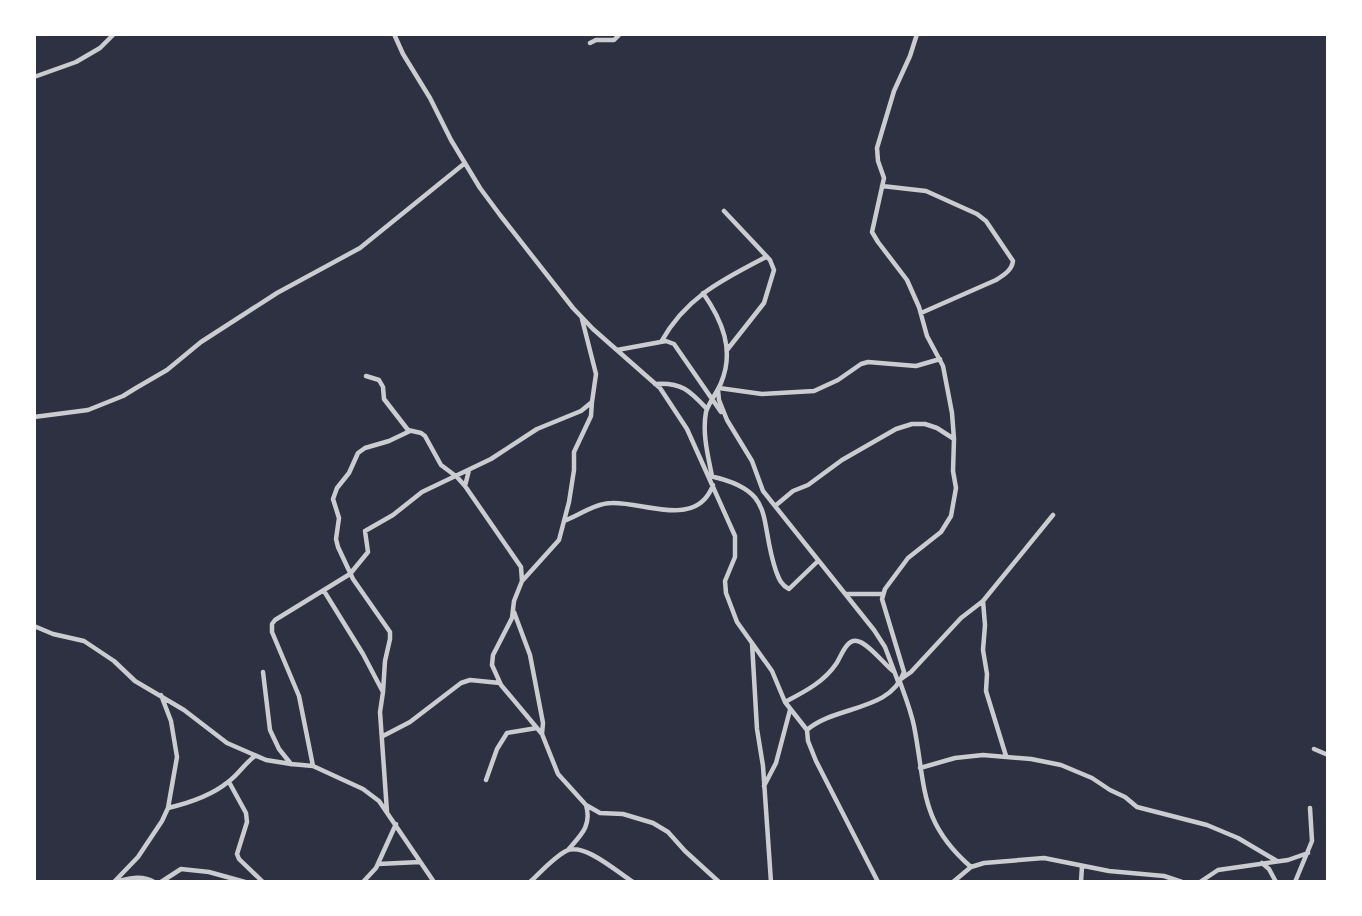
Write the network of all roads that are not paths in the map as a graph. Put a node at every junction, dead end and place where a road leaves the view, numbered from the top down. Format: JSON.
{"nodes":[{"id":1,"x":114,"y":34,"type":"edge"},
{"id":2,"x":394,"y":34,"type":"edge"},
{"id":3,"x":620,"y":34,"type":"edge"},
{"id":4,"x":917,"y":34,"type":"edge"},
{"id":5,"x":590,"y":44,"type":"dead end"},
{"id":6,"x":34,"y":77,"type":"edge"},
{"id":7,"x":465,"y":163,"type":"junction"},
{"id":8,"x":882,"y":186,"type":"junction"},
{"id":9,"x":724,"y":211,"type":"dead end"},
{"id":10,"x":766,"y":257,"type":"junction"},
{"id":11,"x":703,"y":293,"type":"junction"},
{"id":12,"x":921,"y":313,"type":"junction"},
{"id":13,"x":581,"y":317,"type":"junction"},
{"id":14,"x":661,"y":342,"type":"junction"},
{"id":15,"x":617,"y":350,"type":"junction"},
{"id":16,"x":727,"y":351,"type":"junction"},
{"id":17,"x":940,"y":358,"type":"junction"},
{"id":18,"x":366,"y":376,"type":"dead end"},
{"id":19,"x":656,"y":384,"type":"junction"},
{"id":20,"x":719,"y":389,"type":"junction"},
{"id":21,"x":712,"y":400,"type":"junction"},
{"id":22,"x":592,"y":401,"type":"junction"},
{"id":23,"x":707,"y":409,"type":"junction"},
{"id":24,"x":34,"y":417,"type":"edge"},
{"id":25,"x":727,"y":420,"type":"junction"},
{"id":26,"x":410,"y":431,"type":"junction"},
{"id":27,"x":954,"y":439,"type":"junction"},
{"id":28,"x":469,"y":470,"type":"junction"},
{"id":29,"x":710,"y":476,"type":"junction"},
{"id":30,"x":457,"y":477,"type":"junction"},
{"id":31,"x":713,"y":485,"type":"junction"},
{"id":32,"x":465,"y":486,"type":"junction"},
{"id":33,"x":776,"y":506,"type":"junction"},
{"id":34,"x":1053,"y":515,"type":"dead end"},
{"id":35,"x":564,"y":521,"type":"junction"},
{"id":36,"x":818,"y":561,"type":"junction"},
{"id":37,"x":350,"y":574,"type":"junction"},
{"id":38,"x":522,"y":581,"type":"junction"},
{"id":39,"x":324,"y":591,"type":"junction"},
{"id":40,"x":846,"y":594,"type":"junction"},
{"id":41,"x":883,"y":594,"type":"junction"},
{"id":42,"x":983,"y":601,"type":"junction"},
{"id":43,"x":514,"y":612,"type":"junction"},
{"id":44,"x":34,"y":626,"type":"edge"},
{"id":45,"x":752,"y":643,"type":"junction"},
{"id":46,"x":893,"y":671,"type":"junction"},
{"id":47,"x":263,"y":672,"type":"dead end"},
{"id":48,"x":900,"y":682,"type":"junction"},
{"id":49,"x":500,"y":683,"type":"junction"},
{"id":50,"x":383,"y":692,"type":"junction"},
{"id":51,"x":161,"y":695,"type":"junction"},
{"id":52,"x":784,"y":702,"type":"junction"},
{"id":53,"x":790,"y":710,"type":"junction"},
{"id":54,"x":537,"y":728,"type":"junction"},
{"id":55,"x":807,"y":730,"type":"junction"},
{"id":56,"x":542,"y":734,"type":"junction"},
{"id":57,"x":383,"y":736,"type":"junction"},
{"id":58,"x":1314,"y":749,"type":"dead end"},
{"id":59,"x":1328,"y":755,"type":"edge"},
{"id":60,"x":255,"y":756,"type":"junction"},
{"id":61,"x":1006,"y":756,"type":"junction"},
{"id":62,"x":291,"y":764,"type":"junction"},
{"id":63,"x":313,"y":766,"type":"junction"},
{"id":64,"x":920,"y":768,"type":"junction"},
{"id":65,"x":486,"y":780,"type":"dead end"},
{"id":66,"x":229,"y":782,"type":"junction"},
{"id":67,"x":764,"y":786,"type":"junction"},
{"id":68,"x":586,"y":805,"type":"junction"},
{"id":69,"x":168,"y":808,"type":"junction"},
{"id":70,"x":1310,"y":808,"type":"dead end"},
{"id":71,"x":387,"y":812,"type":"junction"},
{"id":72,"x":396,"y":824,"type":"junction"},
{"id":73,"x":568,"y":850,"type":"junction"},
{"id":74,"x":1308,"y":853,"type":"junction"},
{"id":75,"x":1277,"y":861,"type":"junction"},
{"id":76,"x":420,"y":862,"type":"junction"},
{"id":77,"x":1262,"y":863,"type":"junction"},
{"id":78,"x":378,"y":864,"type":"junction"},
{"id":79,"x":1082,"y":866,"type":"junction"},
{"id":80,"x":971,"y":867,"type":"junction"},
{"id":81,"x":955,"y":881,"type":"edge"},
{"id":82,"x":114,"y":882,"type":"edge"},
{"id":83,"x":154,"y":882,"type":"edge"},
{"id":84,"x":161,"y":882,"type":"edge"},
{"id":85,"x":246,"y":882,"type":"edge"},
{"id":86,"x":263,"y":882,"type":"edge"},
{"id":87,"x":363,"y":882,"type":"edge"},
{"id":88,"x":434,"y":882,"type":"edge"},
{"id":89,"x":530,"y":882,"type":"edge"},
{"id":90,"x":633,"y":882,"type":"edge"},
{"id":91,"x":719,"y":882,"type":"edge"},
{"id":92,"x":771,"y":882,"type":"edge"},
{"id":93,"x":878,"y":882,"type":"edge"},
{"id":94,"x":1081,"y":882,"type":"edge"},
{"id":95,"x":1182,"y":882,"type":"edge"},
{"id":96,"x":1200,"y":882,"type":"edge"},
{"id":97,"x":1276,"y":882,"type":"edge"},
{"id":98,"x":1295,"y":882,"type":"edge"}],
"edges":[{"from":1,"to":6,"type":"street"},
{"from":2,"to":7,"type":"street"},
{"from":3,"to":5,"type":"street"},
{"from":4,"to":8,"type":"street"},
{"from":7,"to":13,"type":"street"},
{"from":7,"to":24,"type":"street"},
{"from":8,"to":12,"type":"street"},
{"from":8,"to":12,"type":"street"},
{"from":9,"to":10,"type":"street"},
{"from":10,"to":11,"type":"street"},
{"from":10,"to":16,"type":"street"},
{"from":11,"to":14,"type":"street"},
{"from":11,"to":16,"type":"street"},
{"from":12,"to":17,"type":"street"},
{"from":13,"to":15,"type":"street"},
{"from":13,"to":22,"type":"street"},
{"from":14,"to":15,"type":"street"},
{"from":14,"to":21,"type":"street"},
{"from":15,"to":19,"type":"street"},
{"from":16,"to":20,"type":"street"},
{"from":17,"to":20,"type":"street"},
{"from":17,"to":27,"type":"street"},
{"from":18,"to":26,"type":"street"},
{"from":19,"to":23,"type":"street"},
{"from":19,"to":29,"type":"street"},
{"from":20,"to":21,"type":"street"},
{"from":20,"to":25,"type":"street"},
{"from":21,"to":23,"type":"street"},
{"from":21,"to":25,"type":"street"},
{"from":22,"to":28,"type":"street"},
{"from":22,"to":35,"type":"street"},
{"from":23,"to":29,"type":"street"},
{"from":25,"to":33,"type":"street"},
{"from":26,"to":30,"type":"street"},
{"from":26,"to":37,"type":"street"},
{"from":27,"to":33,"type":"street"},
{"from":27,"to":41,"type":"street"},
{"from":28,"to":30,"type":"street"},
{"from":28,"to":32,"type":"street"},
{"from":29,"to":31,"type":"street"},
{"from":29,"to":36,"type":"street"},
{"from":30,"to":32,"type":"street"},
{"from":30,"to":37,"type":"street"},
{"from":31,"to":35,"type":"street"},
{"from":31,"to":45,"type":"street"},
{"from":32,"to":38,"type":"street"},
{"from":33,"to":36,"type":"street"},
{"from":34,"to":42,"type":"street"},
{"from":35,"to":38,"type":"street"},
{"from":36,"to":40,"type":"street"},
{"from":37,"to":39,"type":"street"},
{"from":37,"to":50,"type":"street"},
{"from":38,"to":43,"type":"street"},
{"from":39,"to":50,"type":"street"},
{"from":39,"to":63,"type":"street"},
{"from":40,"to":41,"type":"street"},
{"from":40,"to":46,"type":"street"},
{"from":41,"to":48,"type":"street"},
{"from":42,"to":48,"type":"street"},
{"from":42,"to":61,"type":"street"},
{"from":43,"to":49,"type":"street"},
{"from":43,"to":56,"type":"street"},
{"from":44,"to":51,"type":"street"},
{"from":45,"to":52,"type":"street"},
{"from":45,"to":67,"type":"street"},
{"from":46,"to":48,"type":"street"},
{"from":46,"to":52,"type":"street"},
{"from":47,"to":62,"type":"street"},
{"from":48,"to":55,"type":"street"},
{"from":48,"to":64,"type":"street"},
{"from":49,"to":54,"type":"street"},
{"from":49,"to":57,"type":"street"},
{"from":50,"to":57,"type":"street"},
{"from":51,"to":60,"type":"street"},
{"from":51,"to":69,"type":"street"},
{"from":52,"to":53,"type":"street"},
{"from":53,"to":55,"type":"street"},
{"from":53,"to":67,"type":"street"},
{"from":54,"to":56,"type":"street"},
{"from":54,"to":65,"type":"street"},
{"from":55,"to":93,"type":"street"},
{"from":56,"to":68,"type":"street"},
{"from":57,"to":71,"type":"street"},
{"from":58,"to":59,"type":"street"},
{"from":60,"to":62,"type":"street"},
{"from":60,"to":66,"type":"street"},
{"from":61,"to":64,"type":"street"},
{"from":61,"to":75,"type":"street"},
{"from":62,"to":63,"type":"street"},
{"from":63,"to":71,"type":"street"},
{"from":64,"to":80,"type":"street"},
{"from":66,"to":69,"type":"street"},
{"from":66,"to":86,"type":"street"},
{"from":67,"to":92,"type":"street"},
{"from":68,"to":73,"type":"street"},
{"from":68,"to":91,"type":"street"},
{"from":69,"to":82,"type":"street"},
{"from":70,"to":74,"type":"street"},
{"from":71,"to":72,"type":"street"},
{"from":72,"to":76,"type":"street"},
{"from":72,"to":78,"type":"street"},
{"from":73,"to":89,"type":"street"},
{"from":73,"to":90,"type":"street"},
{"from":74,"to":75,"type":"street"},
{"from":74,"to":98,"type":"street"},
{"from":75,"to":77,"type":"street"},
{"from":76,"to":78,"type":"street"},
{"from":76,"to":88,"type":"street"},
{"from":77,"to":96,"type":"street"},
{"from":77,"to":97,"type":"street"},
{"from":78,"to":87,"type":"street"},
{"from":79,"to":80,"type":"street"},
{"from":79,"to":94,"type":"street"},
{"from":79,"to":95,"type":"street"},
{"from":80,"to":81,"type":"street"},
{"from":82,"to":83,"type":"street"},
{"from":84,"to":85,"type":"street"}]}
